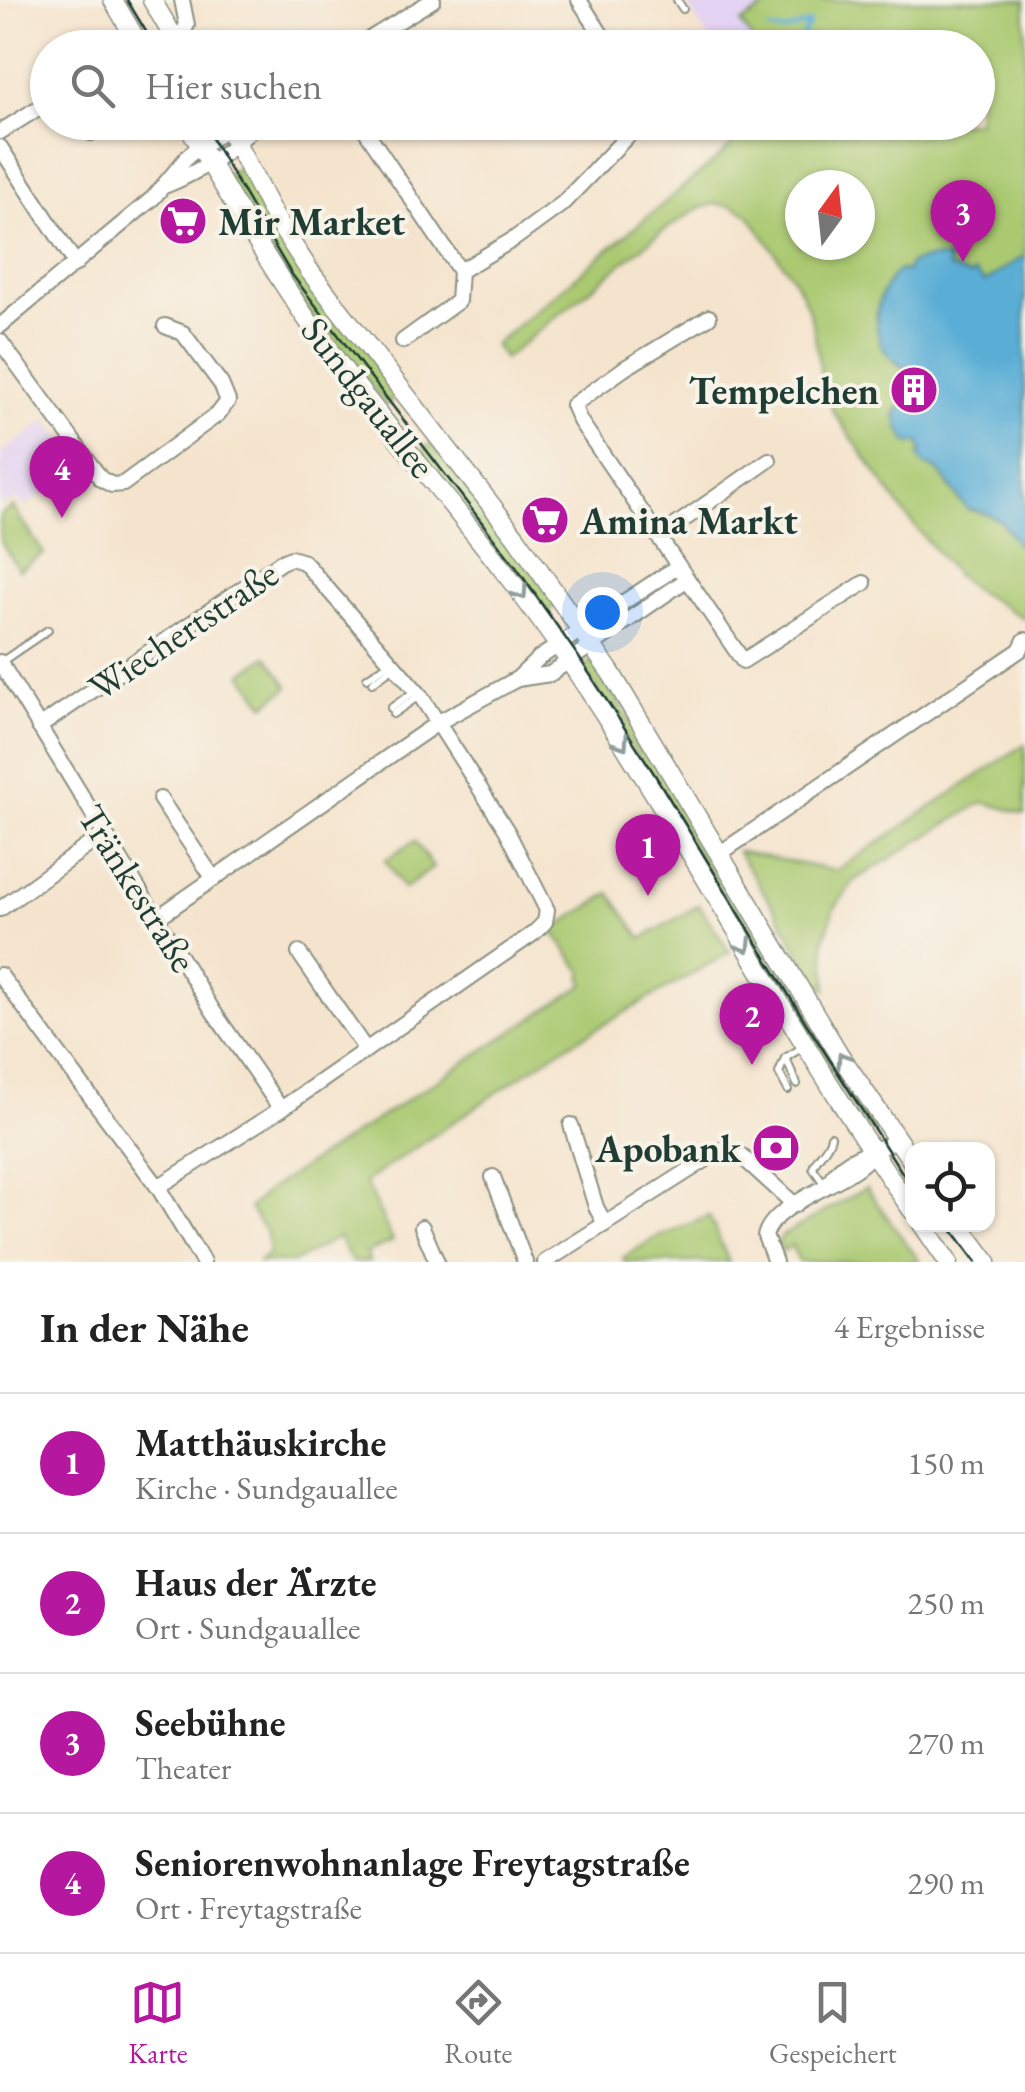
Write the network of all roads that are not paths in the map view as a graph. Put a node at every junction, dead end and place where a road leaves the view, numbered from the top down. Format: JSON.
{"nodes":[{"id":1,"x":113,"y":0,"type":"edge"},
{"id":2,"x":152,"y":0,"type":"edge"},
{"id":3,"x":182,"y":0,"type":"edge"},
{"id":4,"x":433,"y":0,"type":"edge"},
{"id":5,"x":579,"y":0,"type":"edge"},
{"id":6,"x":677,"y":0,"type":"edge"},
{"id":7,"x":683,"y":9,"type":"dead end"},
{"id":8,"x":130,"y":30,"type":"edge"},
{"id":9,"x":170,"y":30,"type":"edge"},
{"id":10,"x":184,"y":30,"type":"edge"},
{"id":11,"x":384,"y":30,"type":"edge"},
{"id":12,"x":598,"y":30,"type":"edge"},
{"id":13,"x":30,"y":113,"type":"edge"},
{"id":14,"x":0,"y":132,"type":"edge"},
{"id":15,"x":220,"y":140,"type":"edge"},
{"id":16,"x":223,"y":140,"type":"edge"},
{"id":17,"x":223,"y":140,"type":"edge"},
{"id":18,"x":372,"y":140,"type":"edge"},
{"id":19,"x":624,"y":140,"type":"edge"},
{"id":20,"x":0,"y":147,"type":"edge"},
{"id":21,"x":76,"y":264,"type":"junction"},
{"id":22,"x":460,"y":271,"type":"junction"},
{"id":23,"x":709,"y":316,"type":"dead end"},
{"id":24,"x":0,"y":326,"type":"edge"},
{"id":25,"x":165,"y":326,"type":"dead end"},
{"id":26,"x":403,"y":340,"type":"dead end"},
{"id":27,"x":0,"y":341,"type":"edge"},
{"id":28,"x":770,"y":460,"type":"dead end"},
{"id":29,"x":659,"y":536,"type":"junction"},
{"id":30,"x":681,"y":573,"type":"junction"},
{"id":31,"x":864,"y":583,"type":"dead end"},
{"id":32,"x":48,"y":630,"type":"dead end"},
{"id":33,"x":588,"y":638,"type":"junction"},
{"id":34,"x":1025,"y":640,"type":"edge"},
{"id":35,"x":564,"y":654,"type":"junction"},
{"id":36,"x":0,"y":662,"type":"edge"},
{"id":37,"x":395,"y":663,"type":"junction"},
{"id":38,"x":517,"y":679,"type":"junction"},
{"id":39,"x":369,"y":681,"type":"dead end"},
{"id":40,"x":418,"y":692,"type":"junction"},
{"id":41,"x":392,"y":711,"type":"dead end"},
{"id":42,"x":440,"y":722,"type":"junction"},
{"id":43,"x":39,"y":727,"type":"junction"},
{"id":44,"x":160,"y":799,"type":"dead end"},
{"id":45,"x":104,"y":834,"type":"junction"},
{"id":46,"x":719,"y":854,"type":"junction"},
{"id":47,"x":214,"y":879,"type":"junction"},
{"id":48,"x":0,"y":909,"type":"edge"},
{"id":49,"x":157,"y":918,"type":"junction"},
{"id":50,"x":300,"y":952,"type":"dead end"},
{"id":51,"x":0,"y":975,"type":"edge"},
{"id":52,"x":806,"y":1045,"type":"junction"},
{"id":53,"x":366,"y":1050,"type":"junction"},
{"id":54,"x":785,"y":1058,"type":"junction"},
{"id":55,"x":797,"y":1084,"type":"dead end"},
{"id":56,"x":788,"y":1090,"type":"dead end"},
{"id":57,"x":282,"y":1109,"type":"junction"},
{"id":58,"x":571,"y":1125,"type":"dead end"},
{"id":59,"x":832,"y":1136,"type":"dead end"},
{"id":60,"x":897,"y":1140,"type":"junction"},
{"id":61,"x":905,"y":1151,"type":"edge"},
{"id":62,"x":872,"y":1154,"type":"junction"},
{"id":63,"x":493,"y":1177,"type":"dead end"},
{"id":64,"x":827,"y":1184,"type":"junction"},
{"id":65,"x":158,"y":1187,"type":"junction"},
{"id":66,"x":905,"y":1200,"type":"edge"},
{"id":67,"x":795,"y":1204,"type":"junction"},
{"id":68,"x":605,"y":1224,"type":"junction"},
{"id":69,"x":422,"y":1227,"type":"dead end"},
{"id":70,"x":927,"y":1232,"type":"edge"},
{"id":71,"x":965,"y":1232,"type":"edge"},
{"id":72,"x":204,"y":1262,"type":"edge"},
{"id":73,"x":437,"y":1262,"type":"edge"},
{"id":74,"x":525,"y":1262,"type":"edge"},
{"id":75,"x":545,"y":1262,"type":"edge"},
{"id":76,"x":775,"y":1262,"type":"edge"},
{"id":77,"x":948,"y":1262,"type":"edge"},
{"id":78,"x":987,"y":1262,"type":"edge"}],
"edges":[{"from":1,"to":8,"type":"street"},
{"from":2,"to":9,"type":"street"},
{"from":3,"to":10,"type":"street"},
{"from":4,"to":11,"type":"street"},
{"from":5,"to":12,"type":"street"},
{"from":6,"to":7,"type":"lane"},
{"from":13,"to":14,"type":"street"},
{"from":15,"to":21,"type":"street"},
{"from":16,"to":33,"type":"street","name":"Sundgauallee"},
{"from":17,"to":35,"type":"street","name":"Sundgauallee","one_way":true},
{"from":18,"to":22,"type":"street"},
{"from":19,"to":22,"type":"street"},
{"from":20,"to":21,"type":"street"},
{"from":21,"to":24,"type":"street"},
{"from":22,"to":26,"type":"street"},
{"from":23,"to":29,"type":"street"},
{"from":25,"to":27,"type":"street"},
{"from":28,"to":29,"type":"street"},
{"from":29,"to":30,"type":"street"},
{"from":30,"to":31,"type":"street"},
{"from":30,"to":33,"type":"street"},
{"from":32,"to":36,"type":"lane"},
{"from":33,"to":35,"type":"street"},
{"from":33,"to":46,"type":"street","name":"Sundgauallee"},
{"from":34,"to":46,"type":"street"},
{"from":35,"to":38,"type":"street"},
{"from":35,"to":38,"type":"street"},
{"from":35,"to":52,"type":"street","name":"Sundgauallee","one_way":true},
{"from":36,"to":43,"type":"street","name":"Tränkestraße"},
{"from":37,"to":39,"type":"lane"},
{"from":37,"to":40,"type":"street","name":"Wiechertstraße"},
{"from":37,"to":43,"type":"street","name":"Wiechertstraße"},
{"from":38,"to":42,"type":"street"},
{"from":40,"to":41,"type":"lane"},
{"from":40,"to":42,"type":"street","name":"Wiechertstraße"},
{"from":42,"to":47,"type":"street"},
{"from":42,"to":53,"type":"street","name":"Wiechertstraße"},
{"from":43,"to":45,"type":"street","name":"Tränkestraße"},
{"from":44,"to":47,"type":"street"},
{"from":45,"to":48,"type":"street"},
{"from":45,"to":49,"type":"street","name":"Tränkestraße"},
{"from":60,"to":46,"type":"street","name":"Sundgauallee","one_way":true},
{"from":47,"to":49,"type":"street"},
{"from":49,"to":57,"type":"street","name":"Tränkestraße"},
{"from":50,"to":53,"type":"street"},
{"from":51,"to":65,"type":"street"},
{"from":52,"to":54,"type":"lane"},
{"from":52,"to":62,"type":"street","name":"Sundgauallee"},
{"from":53,"to":57,"type":"street"},
{"from":54,"to":55,"type":"lane"},
{"from":54,"to":56,"type":"lane"},
{"from":57,"to":65,"type":"street"},
{"from":58,"to":68,"type":"street"},
{"from":59,"to":64,"type":"lane"},
{"from":60,"to":61,"type":"street","name":"Sundgauallee"},
{"from":60,"to":62,"type":"street"},
{"from":62,"to":64,"type":"street"},
{"from":62,"to":66,"type":"street","name":"Sundgauallee"},
{"from":63,"to":74,"type":"street"},
{"from":64,"to":67,"type":"street"},
{"from":65,"to":72,"type":"street"},
{"from":67,"to":68,"type":"street"},
{"from":67,"to":76,"type":"street"},
{"from":68,"to":75,"type":"street"},
{"from":69,"to":73,"type":"street"},
{"from":70,"to":77,"type":"street"},
{"from":71,"to":78,"type":"street"}]}
